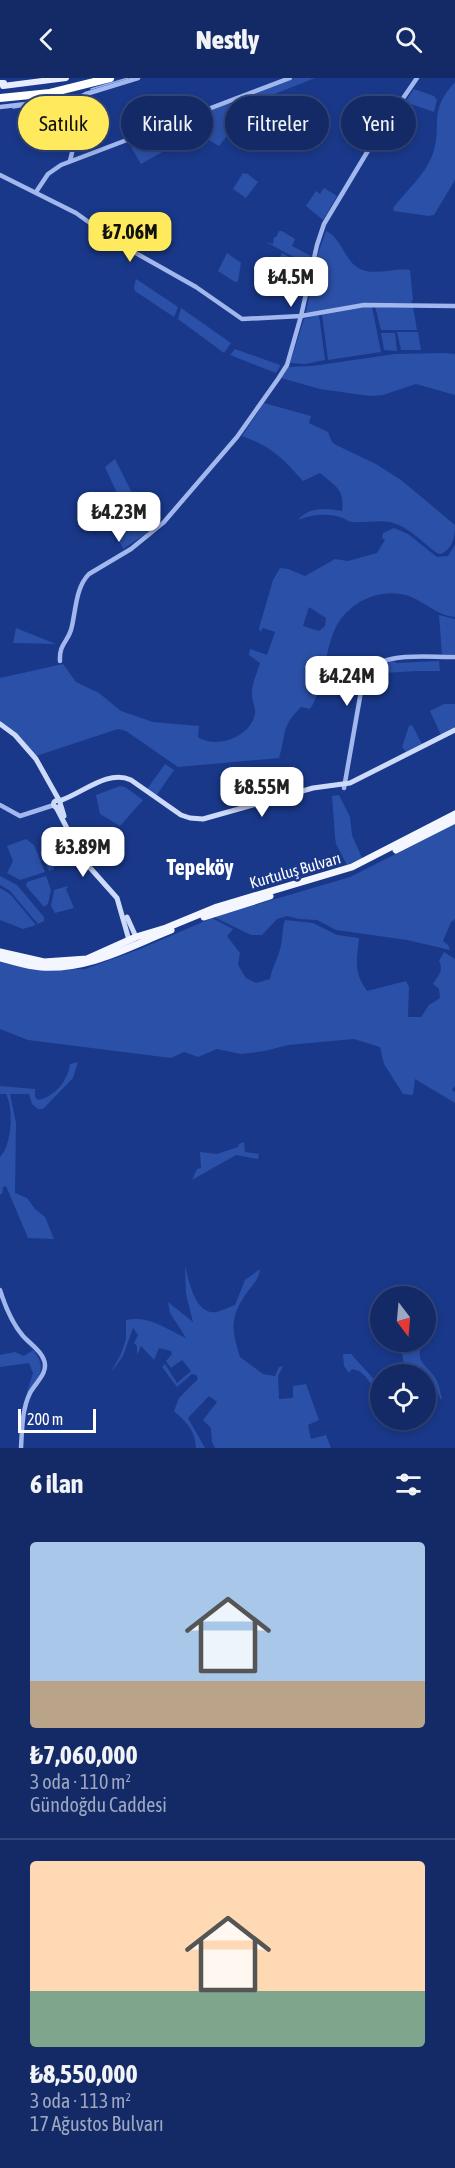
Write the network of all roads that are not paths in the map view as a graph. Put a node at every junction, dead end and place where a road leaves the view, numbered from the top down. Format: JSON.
{"nodes":[{"id":1,"x":47,"y":78,"type":"edge"},
{"id":2,"x":66,"y":78,"type":"edge"},
{"id":3,"x":95,"y":78,"type":"edge"},
{"id":4,"x":110,"y":78,"type":"edge"},
{"id":5,"x":138,"y":78,"type":"edge"},
{"id":6,"x":290,"y":78,"type":"edge"},
{"id":7,"x":417,"y":78,"type":"edge"},
{"id":8,"x":1,"y":93,"type":"edge"},
{"id":9,"x":86,"y":94,"type":"junction"},
{"id":10,"x":70,"y":161,"type":"junction"},
{"id":11,"x":0,"y":175,"type":"edge"},
{"id":12,"x":36,"y":192,"type":"junction"},
{"id":13,"x":455,"y":306,"type":"edge"},
{"id":14,"x":301,"y":316,"type":"junction"},
{"id":15,"x":455,"y":657,"type":"edge"},
{"id":16,"x":60,"y":661,"type":"dead end"},
{"id":17,"x":0,"y":726,"type":"edge"},
{"id":18,"x":455,"y":731,"type":"edge"},
{"id":19,"x":344,"y":787,"type":"junction"},
{"id":20,"x":58,"y":804,"type":"junction"},
{"id":21,"x":0,"y":805,"type":"edge"},
{"id":22,"x":455,"y":814,"type":"edge"},
{"id":23,"x":455,"y":820,"type":"edge"},
{"id":24,"x":132,"y":939,"type":"junction"},
{"id":25,"x":139,"y":945,"type":"junction"},
{"id":26,"x":131,"y":949,"type":"junction"},
{"id":27,"x":0,"y":952,"type":"edge"},
{"id":28,"x":0,"y":958,"type":"edge"},
{"id":29,"x":0,"y":1290,"type":"edge"},
{"id":30,"x":21,"y":1448,"type":"edge"}],
"edges":[{"from":1,"to":8,"type":"main road"},
{"from":2,"to":8,"type":"main road"},
{"from":3,"to":8,"type":"highway"},
{"from":4,"to":8,"type":"highway"},
{"from":5,"to":9,"type":"street"},
{"from":6,"to":10,"type":"street"},
{"from":7,"to":14,"type":"street"},
{"from":8,"to":9,"type":"street"},
{"from":9,"to":10,"type":"street"},
{"from":10,"to":12,"type":"street"},
{"from":11,"to":12,"type":"street"},
{"from":12,"to":14,"type":"street"},
{"from":13,"to":14,"type":"street"},
{"from":14,"to":16,"type":"street"},
{"from":15,"to":19,"type":"street"},
{"from":17,"to":20,"type":"main road"},
{"from":18,"to":19,"type":"main road"},
{"from":19,"to":20,"type":"main road"},
{"from":20,"to":21,"type":"street"},
{"from":20,"to":24,"type":"main road"},
{"from":22,"to":24,"type":"highway","name":"Kurtuluş Bulvarı"},
{"from":23,"to":25,"type":"highway","name":"Kurtuluş Bulvarı"},
{"from":24,"to":25,"type":"highway"},
{"from":24,"to":26,"type":"highway"},
{"from":24,"to":27,"type":"highway","name":"Kurtuluş Bulvarı"},
{"from":25,"to":26,"type":"highway","name":"Kurtuluş Bulvarı"},
{"from":26,"to":28,"type":"highway"},
{"from":29,"to":30,"type":"street"}]}
